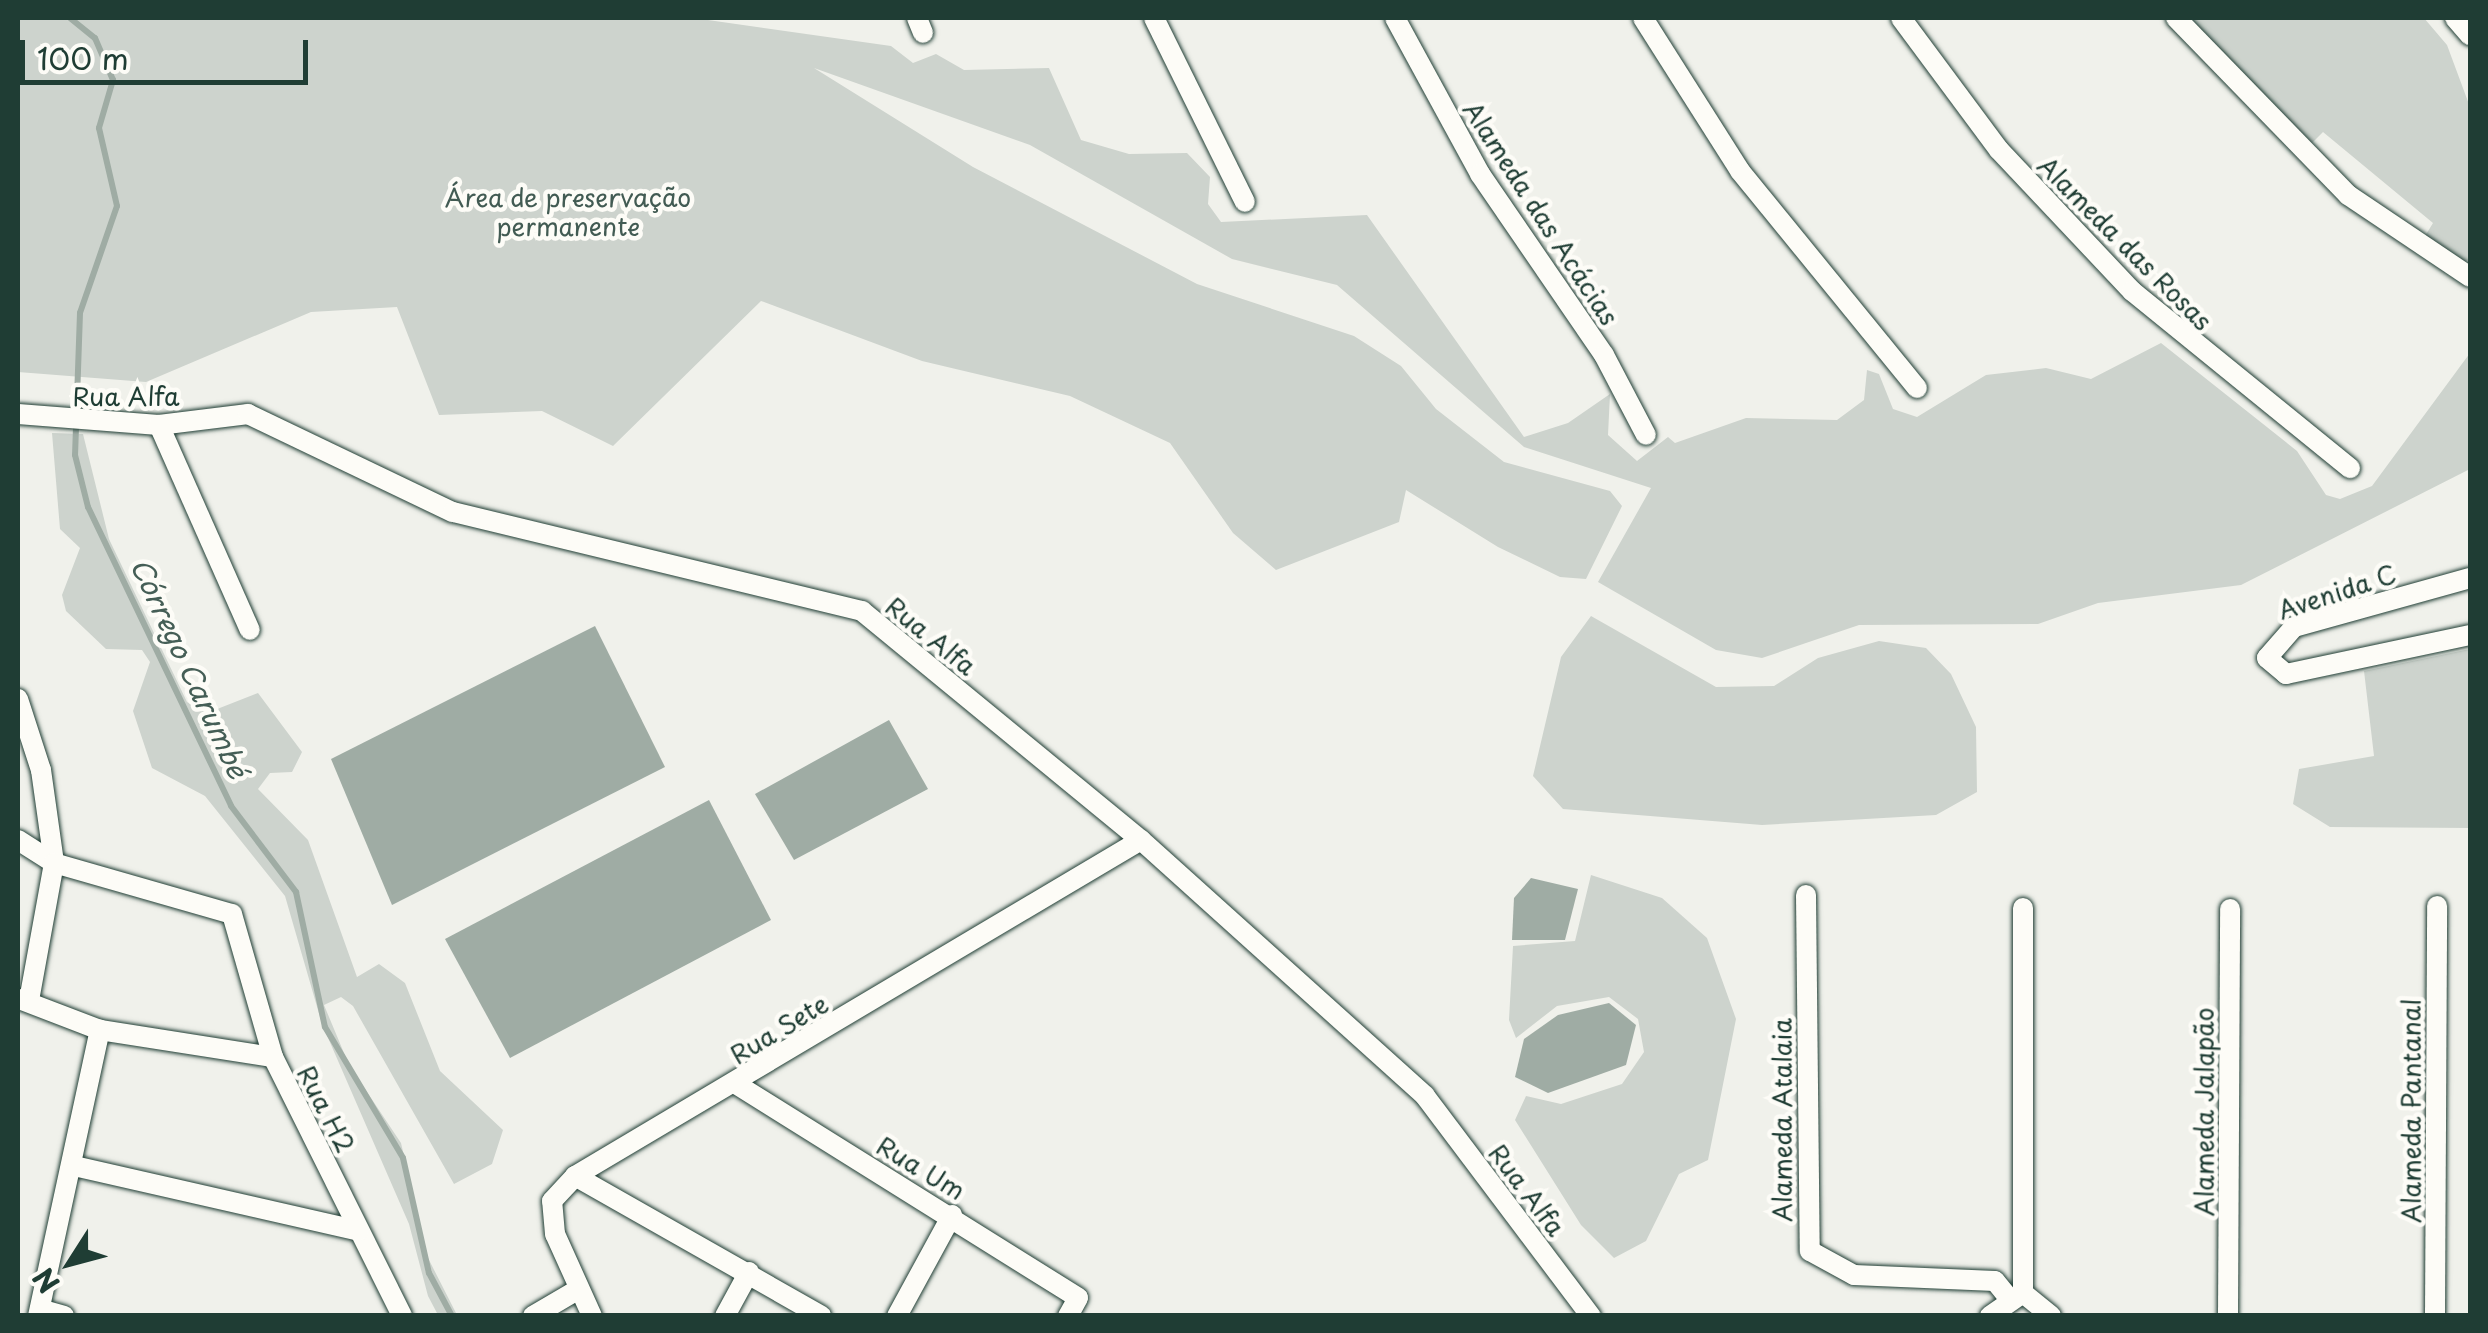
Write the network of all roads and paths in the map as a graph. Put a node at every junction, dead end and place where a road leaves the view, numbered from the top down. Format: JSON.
{"nodes":[{"id":1,"x":1154,"y":18,"type":"edge"},
{"id":2,"x":1395,"y":18,"type":"edge"},
{"id":3,"x":1642,"y":18,"type":"edge"},
{"id":4,"x":1902,"y":18,"type":"edge"},
{"id":5,"x":2176,"y":18,"type":"edge"},
{"id":6,"x":2456,"y":18,"type":"edge"},
{"id":7,"x":2470,"y":35,"type":"edge"},
{"id":8,"x":1245,"y":202,"type":"dead end"},
{"id":9,"x":2470,"y":277,"type":"edge"},
{"id":10,"x":1917,"y":388,"type":"dead end"},
{"id":11,"x":18,"y":414,"type":"edge"},
{"id":12,"x":159,"y":425,"type":"junction"},
{"id":13,"x":1646,"y":435,"type":"dead end"},
{"id":14,"x":2350,"y":468,"type":"dead end"},
{"id":15,"x":2470,"y":578,"type":"edge"},
{"id":16,"x":250,"y":630,"type":"dead end"},
{"id":17,"x":2470,"y":635,"type":"edge"},
{"id":18,"x":18,"y":700,"type":"edge"},
{"id":19,"x":18,"y":840,"type":"edge"},
{"id":20,"x":1141,"y":840,"type":"junction"},
{"id":21,"x":54,"y":863,"type":"junction"},
{"id":22,"x":1806,"y":895,"type":"dead end"},
{"id":23,"x":2437,"y":906,"type":"dead end"},
{"id":24,"x":2023,"y":908,"type":"dead end"},
{"id":25,"x":2230,"y":909,"type":"dead end"},
{"id":26,"x":23,"y":1000,"type":"edge"},
{"id":27,"x":100,"y":1030,"type":"junction"},
{"id":28,"x":272,"y":1057,"type":"junction"},
{"id":29,"x":736,"y":1084,"type":"junction"},
{"id":30,"x":74,"y":1166,"type":"junction"},
{"id":31,"x":575,"y":1176,"type":"junction"},
{"id":32,"x":952,"y":1216,"type":"junction"},
{"id":33,"x":360,"y":1231,"type":"junction"},
{"id":34,"x":749,"y":1272,"type":"junction"},
{"id":35,"x":580,"y":1289,"type":"junction"},
{"id":36,"x":2015,"y":1295,"type":"junction"},
{"id":37,"x":1073,"y":1306,"type":"edge"},
{"id":38,"x":39,"y":1312,"type":"edge"},
{"id":39,"x":64,"y":1316,"type":"edge"},
{"id":40,"x":402,"y":1316,"type":"edge"},
{"id":41,"x":533,"y":1316,"type":"edge"},
{"id":42,"x":592,"y":1316,"type":"edge"},
{"id":43,"x":725,"y":1316,"type":"edge"},
{"id":44,"x":821,"y":1316,"type":"edge"},
{"id":45,"x":897,"y":1316,"type":"edge"},
{"id":46,"x":1591,"y":1316,"type":"edge"},
{"id":47,"x":1990,"y":1316,"type":"edge"},
{"id":48,"x":2051,"y":1316,"type":"edge"},
{"id":49,"x":2228,"y":1316,"type":"edge"},
{"id":50,"x":2435,"y":1316,"type":"edge"}],
"edges":[{"from":1,"to":8,"type":"street"},
{"from":2,"to":13,"type":"street","name":"Alameda das Acácias"},
{"from":3,"to":10,"type":"street"},
{"from":4,"to":14,"type":"street","name":"Alameda das Rosas"},
{"from":5,"to":9,"type":"street"},
{"from":6,"to":7,"type":"street"},
{"from":11,"to":12,"type":"street","name":"Rua Alfa"},
{"from":12,"to":16,"type":"street"},
{"from":12,"to":20,"type":"street","name":"Rua Alfa"},
{"from":15,"to":17,"type":"street","name":"Avenida C"},
{"from":18,"to":21,"type":"street"},
{"from":19,"to":21,"type":"street"},
{"from":20,"to":29,"type":"street","name":"Rua Sete"},
{"from":20,"to":46,"type":"street","name":"Rua Alfa"},
{"from":21,"to":26,"type":"street"},
{"from":21,"to":28,"type":"street","name":"Rua H2"},
{"from":22,"to":36,"type":"street","name":"Alameda Atalaia"},
{"from":23,"to":50,"type":"street","name":"Alameda Pantanal"},
{"from":24,"to":36,"type":"street"},
{"from":25,"to":49,"type":"street","name":"Alameda Jalapão"},
{"from":26,"to":27,"type":"street"},
{"from":27,"to":28,"type":"street"},
{"from":27,"to":30,"type":"street"},
{"from":28,"to":33,"type":"street","name":"Rua H2"},
{"from":29,"to":31,"type":"street","name":"Rua Sete"},
{"from":29,"to":32,"type":"street","name":"Rua Um"},
{"from":30,"to":33,"type":"street"},
{"from":30,"to":38,"type":"street"},
{"from":31,"to":34,"type":"street"},
{"from":31,"to":35,"type":"street"},
{"from":32,"to":37,"type":"street","name":"Rua Um"},
{"from":32,"to":45,"type":"street"},
{"from":33,"to":40,"type":"street","name":"Rua H2"},
{"from":34,"to":43,"type":"street"},
{"from":34,"to":44,"type":"street"},
{"from":35,"to":41,"type":"street"},
{"from":35,"to":42,"type":"street"},
{"from":36,"to":47,"type":"street"},
{"from":36,"to":48,"type":"street"},
{"from":38,"to":39,"type":"street"}]}
